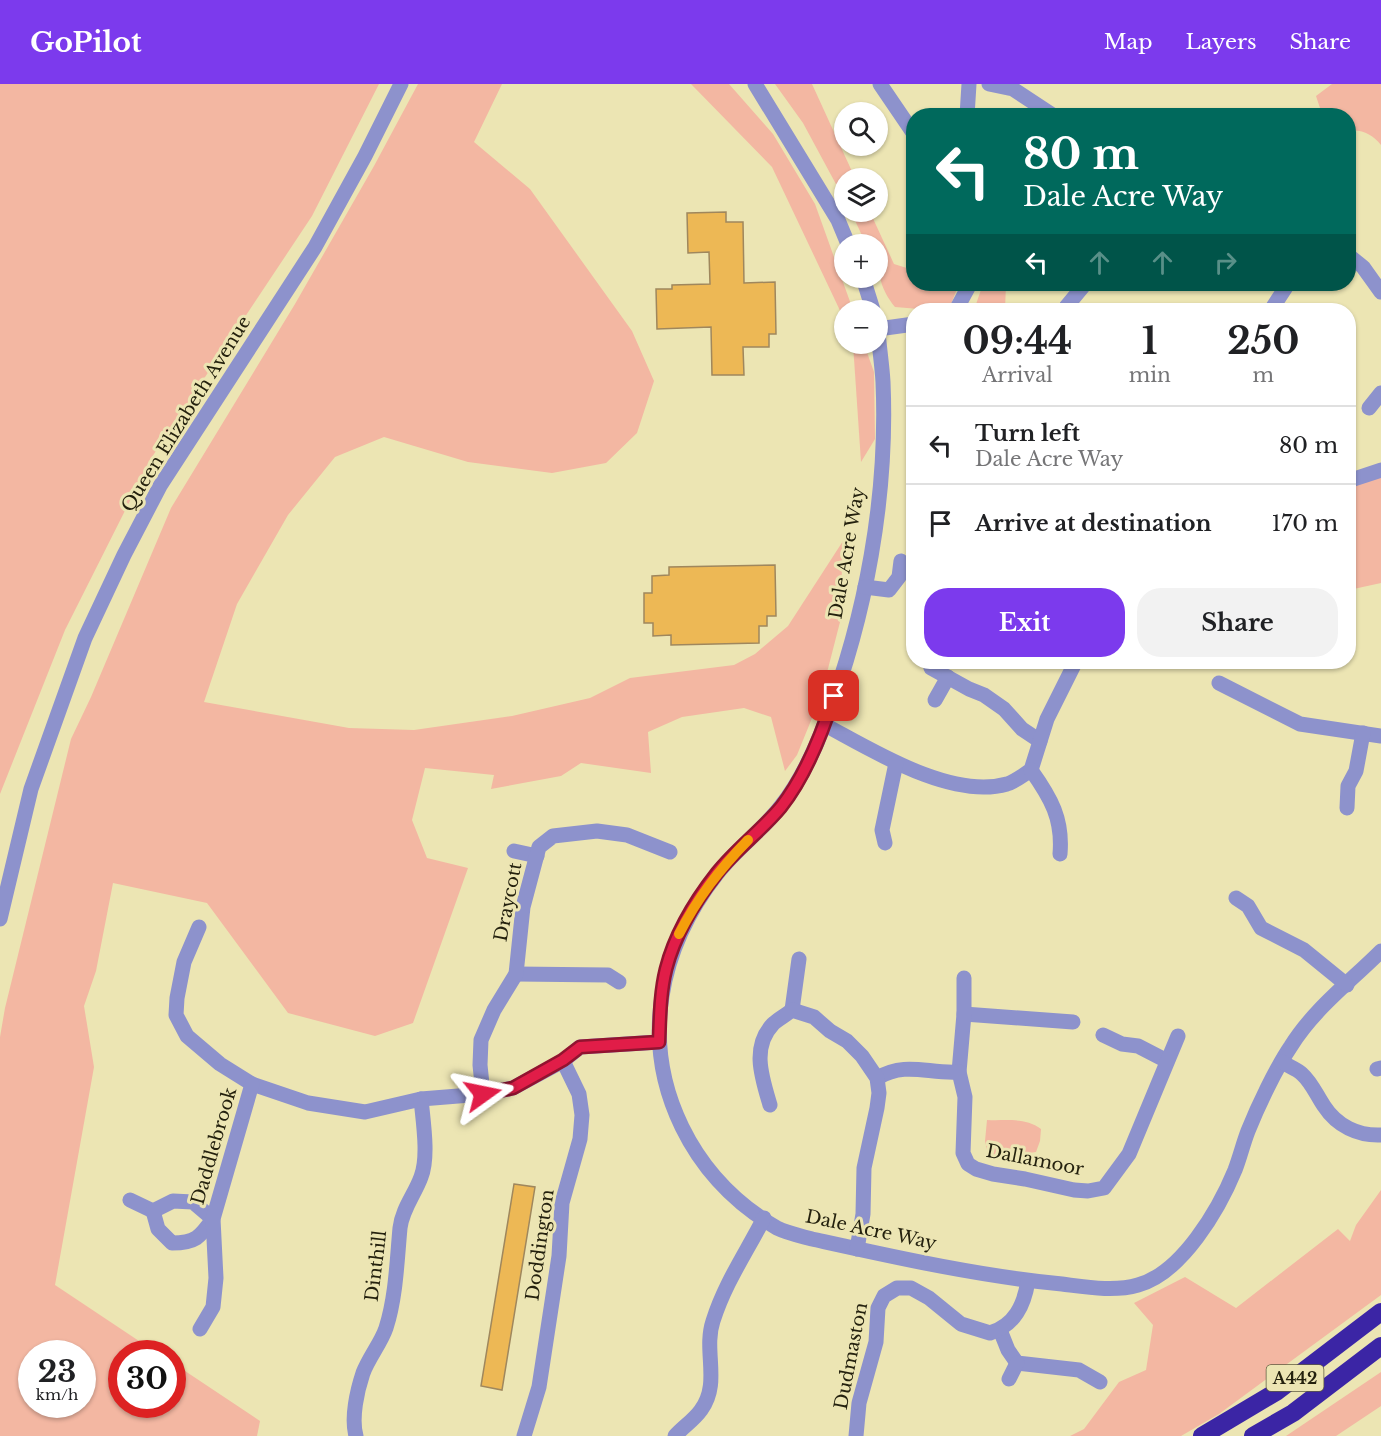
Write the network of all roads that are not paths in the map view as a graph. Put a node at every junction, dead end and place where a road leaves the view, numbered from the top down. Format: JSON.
{"nodes":[{"id":1,"x":401,"y":84,"type":"edge"},
{"id":2,"x":755,"y":84,"type":"edge"},
{"id":3,"x":880,"y":84,"type":"edge"},
{"id":4,"x":969,"y":84,"type":"edge"},
{"id":5,"x":989,"y":84,"type":"edge"},
{"id":6,"x":968,"y":108,"type":"edge"},
{"id":7,"x":1042,"y":108,"type":"edge"},
{"id":8,"x":906,"y":122,"type":"edge"},
{"id":9,"x":843,"y":234,"type":"edge"},
{"id":10,"x":1356,"y":261,"type":"edge"},
{"id":11,"x":1079,"y":291,"type":"edge"},
{"id":12,"x":1381,"y":292,"type":"edge"},
{"id":13,"x":1070,"y":303,"type":"edge"},
{"id":14,"x":906,"y":325,"type":"edge"},
{"id":15,"x":888,"y":328,"type":"edge"},
{"id":16,"x":880,"y":354,"type":"edge"},
{"id":17,"x":1381,"y":393,"type":"edge"},
{"id":18,"x":1369,"y":408,"type":"dead end"},
{"id":19,"x":1381,"y":470,"type":"edge"},
{"id":20,"x":1356,"y":478,"type":"edge"},
{"id":21,"x":901,"y":561,"type":"dead end"},
{"id":22,"x":865,"y":587,"type":"junction"},
{"id":23,"x":933,"y":669,"type":"edge"},
{"id":24,"x":1069,"y":669,"type":"edge"},
{"id":25,"x":948,"y":677,"type":"junction"},
{"id":26,"x":1219,"y":683,"type":"dead end"},
{"id":27,"x":934,"y":700,"type":"dead end"},
{"id":28,"x":825,"y":725,"type":"junction"},
{"id":29,"x":1363,"y":733,"type":"junction"},
{"id":30,"x":1381,"y":736,"type":"edge"},
{"id":31,"x":1040,"y":741,"type":"junction"},
{"id":32,"x":896,"y":763,"type":"junction"},
{"id":33,"x":1031,"y":770,"type":"junction"},
{"id":34,"x":1347,"y":808,"type":"dead end"},
{"id":35,"x":885,"y":843,"type":"dead end"},
{"id":36,"x":514,"y":851,"type":"dead end"},
{"id":37,"x":670,"y":852,"type":"dead end"},
{"id":38,"x":1060,"y":854,"type":"dead end"},
{"id":39,"x":537,"y":856,"type":"junction"},
{"id":40,"x":1236,"y":898,"type":"dead end"},
{"id":41,"x":0,"y":919,"type":"edge"},
{"id":42,"x":199,"y":927,"type":"dead end"},
{"id":43,"x":1381,"y":951,"type":"edge"},
{"id":44,"x":799,"y":959,"type":"dead end"},
{"id":45,"x":516,"y":974,"type":"junction"},
{"id":46,"x":964,"y":978,"type":"dead end"},
{"id":47,"x":619,"y":982,"type":"dead end"},
{"id":48,"x":1347,"y":985,"type":"junction"},
{"id":49,"x":792,"y":1010,"type":"junction"},
{"id":50,"x":964,"y":1014,"type":"junction"},
{"id":51,"x":1073,"y":1022,"type":"dead end"},
{"id":52,"x":1102,"y":1035,"type":"dead end"},
{"id":53,"x":1178,"y":1036,"type":"dead end"},
{"id":54,"x":659,"y":1042,"type":"junction"},
{"id":55,"x":563,"y":1060,"type":"junction"},
{"id":56,"x":1167,"y":1061,"type":"junction"},
{"id":57,"x":1282,"y":1062,"type":"junction"},
{"id":58,"x":959,"y":1072,"type":"junction"},
{"id":59,"x":877,"y":1078,"type":"junction"},
{"id":60,"x":252,"y":1084,"type":"junction"},
{"id":61,"x":483,"y":1094,"type":"junction"},
{"id":62,"x":421,"y":1099,"type":"junction"},
{"id":63,"x":770,"y":1105,"type":"dead end"},
{"id":64,"x":1381,"y":1136,"type":"edge"},
{"id":65,"x":130,"y":1200,"type":"dead end"},
{"id":66,"x":153,"y":1211,"type":"junction"},
{"id":67,"x":764,"y":1218,"type":"junction"},
{"id":68,"x":213,"y":1219,"type":"junction"},
{"id":69,"x":857,"y":1249,"type":"junction"},
{"id":70,"x":1028,"y":1281,"type":"junction"},
{"id":71,"x":1381,"y":1312,"type":"edge"},
{"id":72,"x":200,"y":1329,"type":"dead end"},
{"id":73,"x":1000,"y":1330,"type":"junction"},
{"id":74,"x":1381,"y":1346,"type":"edge"},
{"id":75,"x":1017,"y":1363,"type":"junction"},
{"id":76,"x":1009,"y":1379,"type":"dead end"},
{"id":77,"x":1100,"y":1382,"type":"dead end"},
{"id":78,"x":357,"y":1436,"type":"edge"},
{"id":79,"x":524,"y":1436,"type":"edge"},
{"id":80,"x":675,"y":1436,"type":"edge"},
{"id":81,"x":856,"y":1436,"type":"edge"},
{"id":82,"x":1202,"y":1436,"type":"edge"},
{"id":83,"x":1254,"y":1436,"type":"edge"}],
"edges":[{"from":1,"to":41,"type":"street","name":"Queen Elizabeth Avenue"},
{"from":2,"to":9,"type":"street"},
{"from":3,"to":8,"type":"street"},
{"from":4,"to":6,"type":"street"},
{"from":5,"to":7,"type":"street"},
{"from":10,"to":12,"type":"street"},
{"from":11,"to":13,"type":"street"},
{"from":14,"to":15,"type":"street"},
{"from":16,"to":22,"type":"street","name":"Dale Acre Way"},
{"from":17,"to":18,"type":"street"},
{"from":19,"to":20,"type":"street"},
{"from":21,"to":22,"type":"street"},
{"from":22,"to":28,"type":"street","name":"Dale Acre Way"},
{"from":23,"to":25,"type":"street"},
{"from":24,"to":31,"type":"street"},
{"from":25,"to":27,"type":"street"},
{"from":25,"to":31,"type":"street"},
{"from":26,"to":29,"type":"street"},
{"from":28,"to":32,"type":"street"},
{"from":28,"to":54,"type":"street","name":"Dale Acre Way"},
{"from":29,"to":30,"type":"street"},
{"from":29,"to":34,"type":"street"},
{"from":31,"to":33,"type":"street"},
{"from":32,"to":33,"type":"street"},
{"from":32,"to":35,"type":"street"},
{"from":33,"to":38,"type":"street"},
{"from":36,"to":39,"type":"street"},
{"from":37,"to":39,"type":"street","name":"Draycott"},
{"from":39,"to":45,"type":"street","name":"Draycott"},
{"from":40,"to":48,"type":"street"},
{"from":42,"to":60,"type":"street"},
{"from":43,"to":48,"type":"street","name":"Dale Acre Way"},
{"from":44,"to":49,"type":"street"},
{"from":45,"to":47,"type":"street"},
{"from":45,"to":61,"type":"street","name":"Draycott"},
{"from":46,"to":50,"type":"street"},
{"from":48,"to":57,"type":"street","name":"Dale Acre Way"},
{"from":49,"to":59,"type":"street"},
{"from":49,"to":63,"type":"street"},
{"from":50,"to":51,"type":"street"},
{"from":50,"to":58,"type":"street"},
{"from":52,"to":56,"type":"street"},
{"from":53,"to":56,"type":"street","name":"Dallamoor"},
{"from":54,"to":55,"type":"street"},
{"from":54,"to":67,"type":"street","name":"Dale Acre Way"},
{"from":55,"to":61,"type":"street"},
{"from":55,"to":79,"type":"street","name":"Doddington"},
{"from":56,"to":58,"type":"street","name":"Dallamoor"},
{"from":57,"to":64,"type":"street"},
{"from":57,"to":70,"type":"street","name":"Dale Acre Way"},
{"from":58,"to":59,"type":"street"},
{"from":59,"to":69,"type":"street"},
{"from":60,"to":62,"type":"street"},
{"from":60,"to":68,"type":"street","name":"Daddlebrook"},
{"from":61,"to":62,"type":"street"},
{"from":62,"to":78,"type":"street","name":"Dinthill"},
{"from":65,"to":66,"type":"street"},
{"from":66,"to":68,"type":"street","name":"Daddlebrook"},
{"from":66,"to":68,"type":"street","name":"Daddlebrook"},
{"from":67,"to":69,"type":"street","name":"Dale Acre Way"},
{"from":67,"to":80,"type":"street"},
{"from":68,"to":72,"type":"street","name":"Daddlebrook"},
{"from":69,"to":70,"type":"street","name":"Dale Acre Way"},
{"from":70,"to":73,"type":"street"},
{"from":71,"to":82,"type":"highway","number":"A442"},
{"from":73,"to":75,"type":"street"},
{"from":73,"to":81,"type":"street","name":"Dudmaston"},
{"from":74,"to":83,"type":"highway","number":"A442"},
{"from":75,"to":76,"type":"street"},
{"from":75,"to":77,"type":"street"}]}
